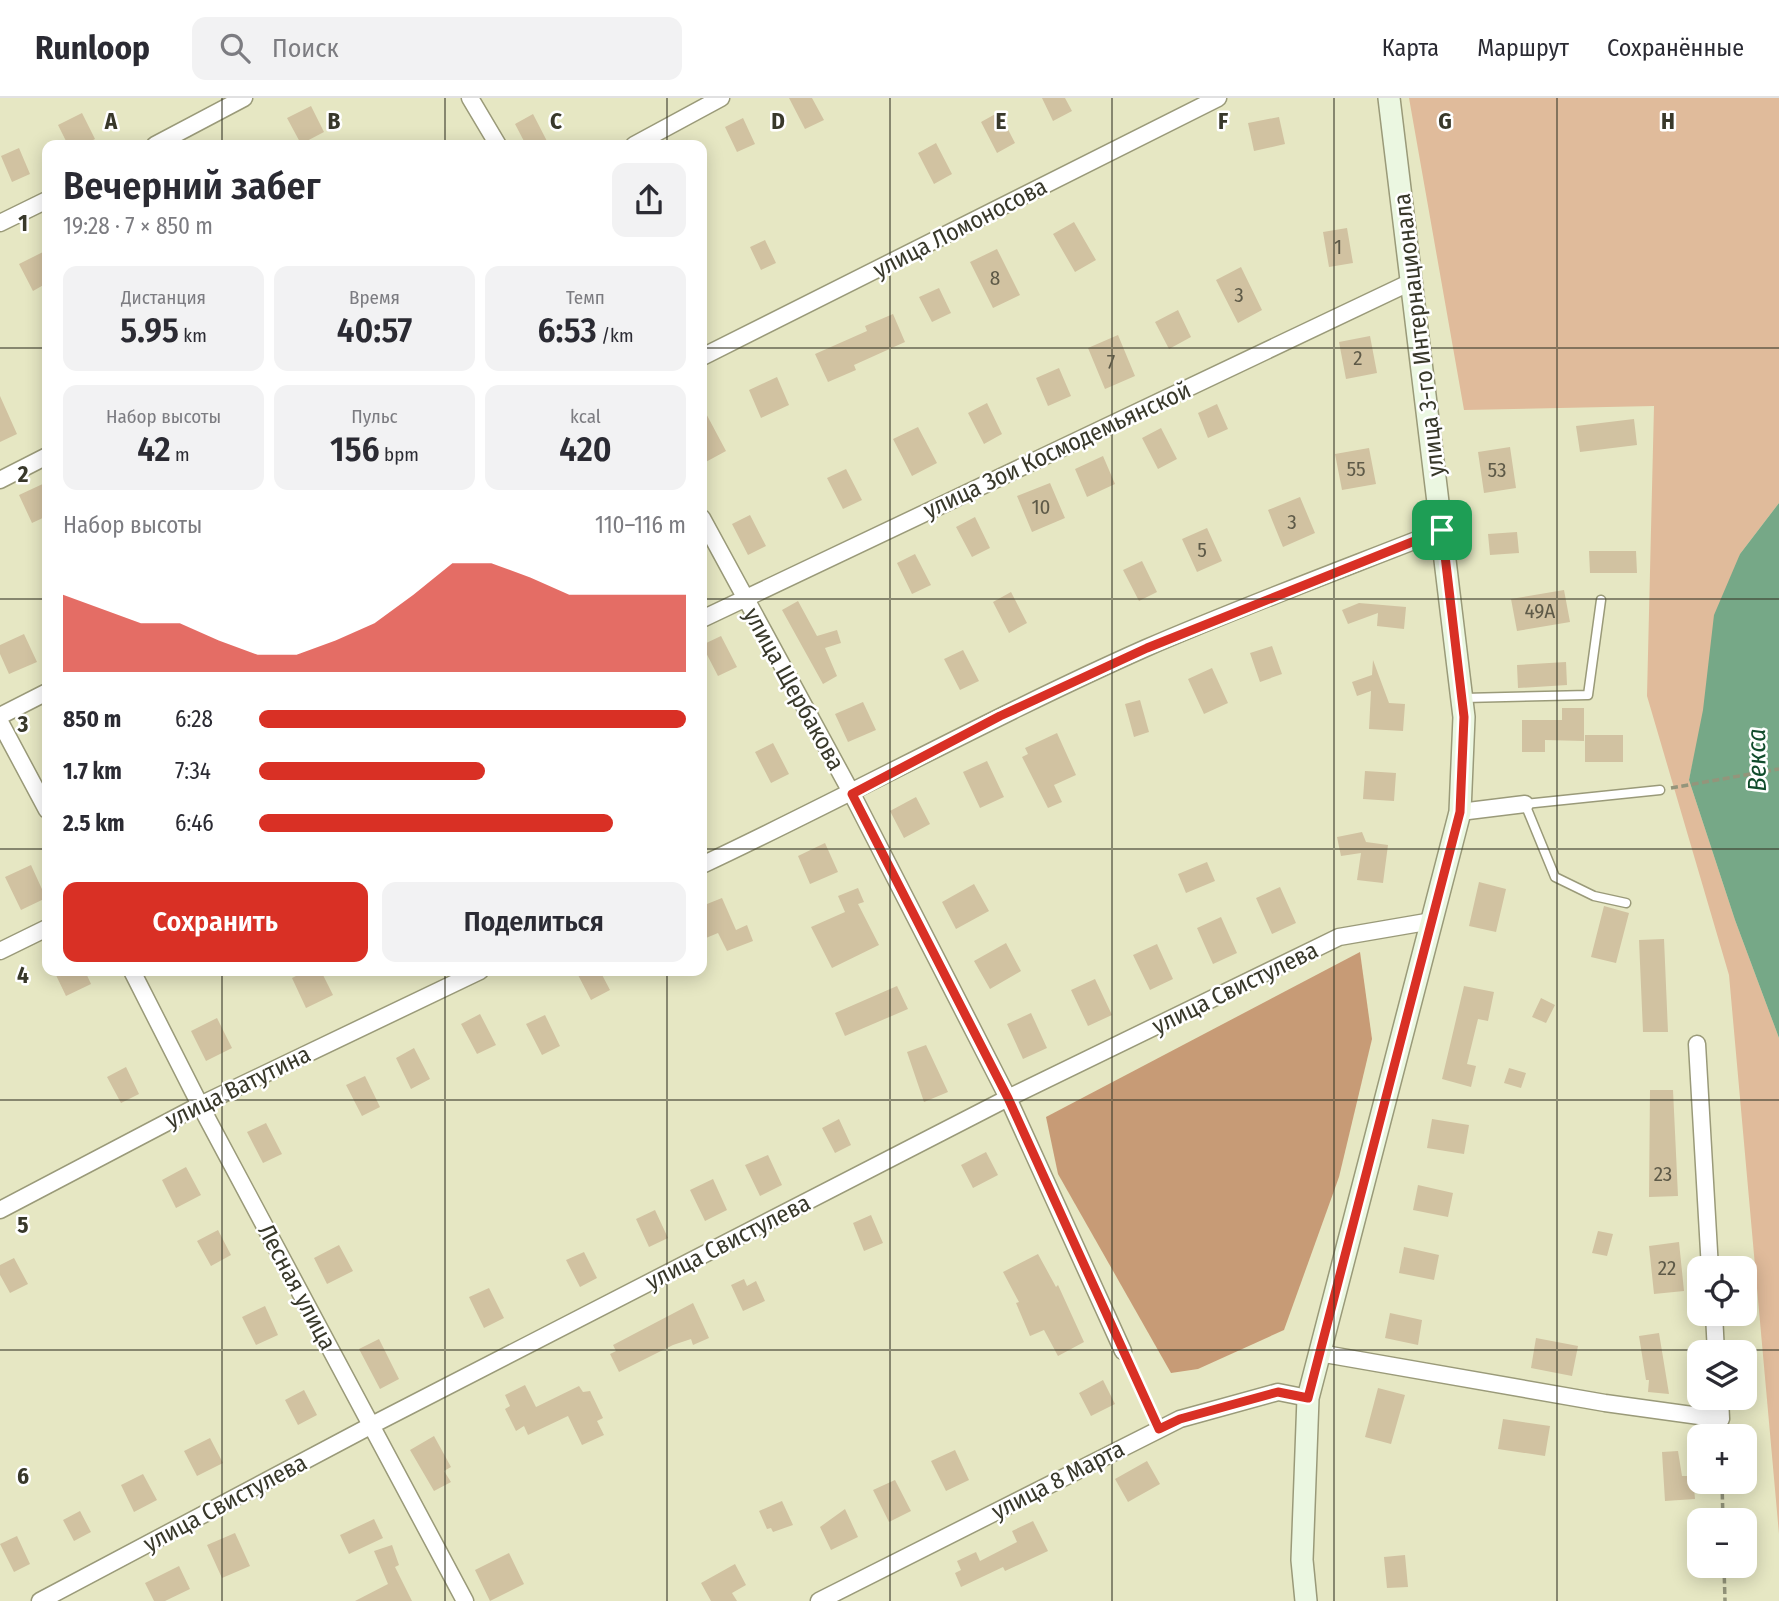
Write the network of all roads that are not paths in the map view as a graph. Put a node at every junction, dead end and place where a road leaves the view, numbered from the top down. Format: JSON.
{"nodes":[{"id":1,"x":244,"y":98,"type":"edge"},
{"id":2,"x":470,"y":98,"type":"edge"},
{"id":3,"x":721,"y":98,"type":"edge"},
{"id":4,"x":1218,"y":98,"type":"edge"},
{"id":5,"x":1389,"y":98,"type":"edge"},
{"id":6,"x":164,"y":140,"type":"edge"},
{"id":7,"x":495,"y":140,"type":"edge"},
{"id":8,"x":643,"y":140,"type":"edge"},
{"id":9,"x":42,"y":202,"type":"edge"},
{"id":10,"x":0,"y":223,"type":"edge"},
{"id":11,"x":1413,"y":281,"type":"junction"},
{"id":12,"x":707,"y":354,"type":"edge"},
{"id":13,"x":42,"y":459,"type":"edge"},
{"id":14,"x":0,"y":480,"type":"edge"},
{"id":15,"x":707,"y":527,"type":"edge"},
{"id":16,"x":1442,"y":530,"type":"junction"},
{"id":17,"x":745,"y":599,"type":"junction"},
{"id":18,"x":1601,"y":600,"type":"dead end"},
{"id":19,"x":707,"y":617,"type":"edge"},
{"id":20,"x":42,"y":695,"type":"edge"},
{"id":21,"x":1461,"y":698,"type":"junction"},
{"id":22,"x":0,"y":716,"type":"edge"},
{"id":23,"x":0,"y":722,"type":"edge"},
{"id":24,"x":1660,"y":790,"type":"road end"},
{"id":25,"x":852,"y":794,"type":"junction"},
{"id":26,"x":42,"y":801,"type":"edge"},
{"id":27,"x":1525,"y":804,"type":"junction"},
{"id":28,"x":1460,"y":812,"type":"junction"},
{"id":29,"x":707,"y":864,"type":"edge"},
{"id":30,"x":1626,"y":903,"type":"dead end"},
{"id":31,"x":1432,"y":921,"type":"junction"},
{"id":32,"x":42,"y":930,"type":"edge"},
{"id":33,"x":0,"y":951,"type":"edge"},
{"id":34,"x":135,"y":976,"type":"edge"},
{"id":35,"x":470,"y":976,"type":"edge"},
{"id":36,"x":1697,"y":1044,"type":"dead end"},
{"id":37,"x":1008,"y":1098,"type":"junction"},
{"id":38,"x":200,"y":1105,"type":"junction"},
{"id":39,"x":0,"y":1210,"type":"edge"},
{"id":40,"x":1709,"y":1256,"type":"edge"},
{"id":41,"x":1124,"y":1351,"type":"road end"},
{"id":42,"x":1319,"y":1353,"type":"junction"},
{"id":43,"x":1308,"y":1398,"type":"junction"},
{"id":44,"x":1721,"y":1410,"type":"edge"},
{"id":45,"x":372,"y":1425,"type":"junction"},
{"id":46,"x":40,"y":1601,"type":"edge"},
{"id":47,"x":465,"y":1601,"type":"edge"},
{"id":48,"x":819,"y":1601,"type":"edge"},
{"id":49,"x":1306,"y":1601,"type":"edge"}],
"edges":[{"from":1,"to":6,"type":"street"},
{"from":2,"to":7,"type":"street"},
{"from":3,"to":8,"type":"street"},
{"from":4,"to":12,"type":"street","name":"улица Ломоносова"},
{"from":5,"to":11,"type":"main road","name":"улица 3-го Интернационала"},
{"from":9,"to":10,"type":"street"},
{"from":11,"to":16,"type":"main road","name":"улица 3-го Интернационала"},
{"from":11,"to":17,"type":"street","name":"улица Зои Космодемьянской"},
{"from":13,"to":14,"type":"street"},
{"from":15,"to":17,"type":"street","name":"улица Щербакова"},
{"from":16,"to":21,"type":"main road","name":"улица 3-го Интернационала"},
{"from":16,"to":25,"type":"street"},
{"from":17,"to":19,"type":"street","name":"улица Зои Космодемьянской"},
{"from":17,"to":25,"type":"street","name":"улица Щербакова"},
{"from":18,"to":21,"type":"lane"},
{"from":20,"to":22,"type":"street"},
{"from":21,"to":28,"type":"main road","name":"улица 3-го Интернационала"},
{"from":23,"to":26,"type":"street"},
{"from":24,"to":27,"type":"lane"},
{"from":25,"to":29,"type":"street"},
{"from":25,"to":37,"type":"street","name":"улица Щербакова"},
{"from":27,"to":28,"type":"street"},
{"from":27,"to":30,"type":"lane"},
{"from":28,"to":31,"type":"main road","name":"улица 3-го Интернационала"},
{"from":31,"to":37,"type":"street","name":"улица Свистулева"},
{"from":31,"to":42,"type":"main road","name":"улица 3-го Интернационала"},
{"from":32,"to":33,"type":"street"},
{"from":34,"to":38,"type":"street","name":"Лесная улица"},
{"from":35,"to":38,"type":"street","name":"улица Ватутина"},
{"from":36,"to":40,"type":"street"},
{"from":37,"to":41,"type":"street","name":"улица Щербакова"},
{"from":37,"to":45,"type":"street","name":"улица Свистулева"},
{"from":38,"to":39,"type":"street","name":"улица Ватутина"},
{"from":38,"to":45,"type":"street","name":"Лесная улица"},
{"from":42,"to":43,"type":"main road","name":"улица 3-го Интернационала"},
{"from":42,"to":44,"type":"street"},
{"from":43,"to":48,"type":"street","name":"улица 8 Марта"},
{"from":43,"to":49,"type":"main road","name":"улица 3-го Интернационала"},
{"from":45,"to":46,"type":"street","name":"улица Свистулева"},
{"from":45,"to":47,"type":"street","name":"Лесная улица"}]}
